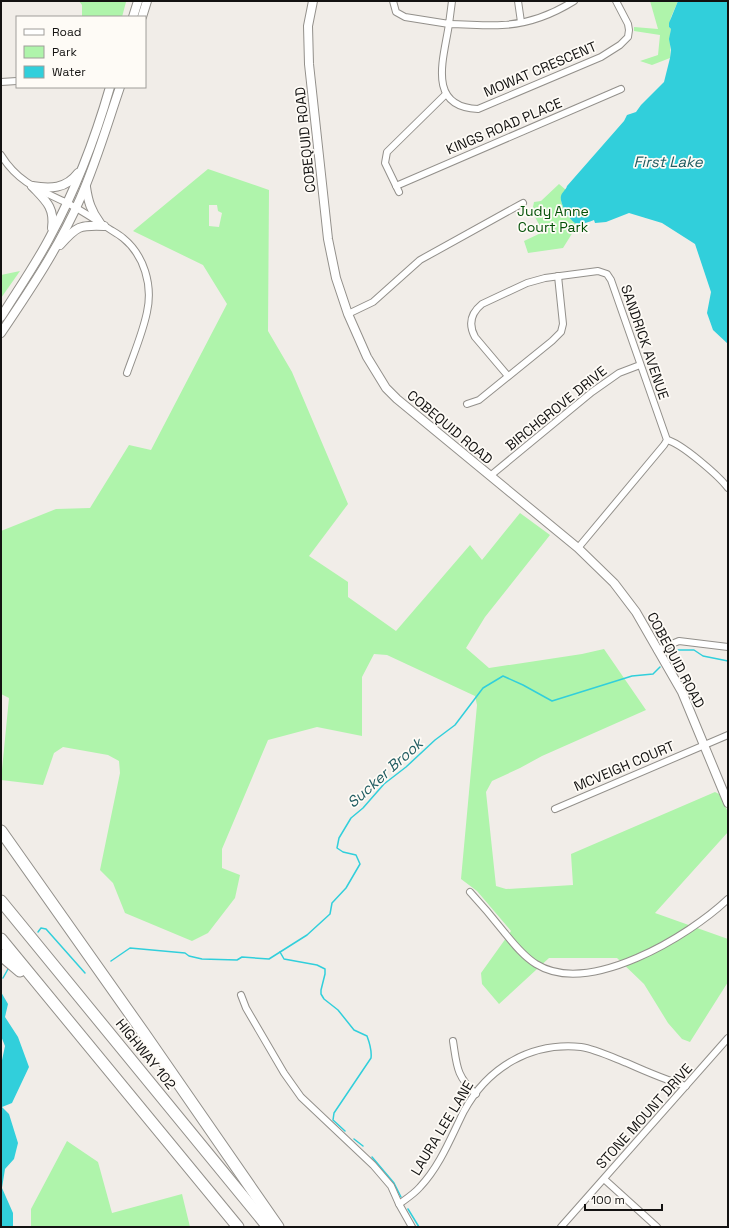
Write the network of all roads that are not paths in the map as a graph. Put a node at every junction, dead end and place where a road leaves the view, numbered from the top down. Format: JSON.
{"nodes":[{"id":1,"x":138,"y":1,"type":"edge"},
{"id":2,"x":147,"y":1,"type":"edge"},
{"id":3,"x":313,"y":1,"type":"edge"},
{"id":4,"x":392,"y":1,"type":"edge"},
{"id":5,"x":452,"y":1,"type":"edge"},
{"id":6,"x":518,"y":1,"type":"edge"},
{"id":7,"x":574,"y":1,"type":"edge"},
{"id":8,"x":616,"y":1,"type":"edge"},
{"id":9,"x":133,"y":16,"type":"edge"},
{"id":10,"x":142,"y":16,"type":"edge"},
{"id":11,"x":521,"y":22,"type":"junction"},
{"id":12,"x":450,"y":24,"type":"junction"},
{"id":13,"x":16,"y":81,"type":"edge"},
{"id":14,"x":1,"y":82,"type":"edge"},
{"id":15,"x":110,"y":88,"type":"edge"},
{"id":16,"x":120,"y":88,"type":"edge"},
{"id":17,"x":621,"y":89,"type":"dead end"},
{"id":18,"x":446,"y":94,"type":"junction"},
{"id":19,"x":1,"y":155,"type":"edge"},
{"id":20,"x":84,"y":164,"type":"junction"},
{"id":21,"x":86,"y":185,"type":"junction"},
{"id":22,"x":32,"y":186,"type":"junction"},
{"id":23,"x":67,"y":203,"type":"junction"},
{"id":24,"x":523,"y":203,"type":"dead end"},
{"id":25,"x":76,"y":207,"type":"junction"},
{"id":26,"x":102,"y":224,"type":"junction"},
{"id":27,"x":50,"y":238,"type":"junction"},
{"id":28,"x":53,"y":253,"type":"junction"},
{"id":29,"x":558,"y":276,"type":"junction"},
{"id":30,"x":348,"y":314,"type":"junction"},
{"id":31,"x":1,"y":317,"type":"edge"},
{"id":32,"x":1,"y":333,"type":"edge"},
{"id":33,"x":640,"y":365,"type":"junction"},
{"id":34,"x":127,"y":372,"type":"dead end"},
{"id":35,"x":508,"y":376,"type":"junction"},
{"id":36,"x":467,"y":404,"type":"dead end"},
{"id":37,"x":665,"y":443,"type":"junction"},
{"id":38,"x":490,"y":476,"type":"junction"},
{"id":39,"x":728,"y":488,"type":"edge"},
{"id":40,"x":578,"y":548,"type":"junction"},
{"id":41,"x":728,"y":648,"type":"edge"},
{"id":42,"x":657,"y":650,"type":"junction"},
{"id":43,"x":728,"y":735,"type":"edge"},
{"id":44,"x":703,"y":745,"type":"junction"},
{"id":45,"x":728,"y":803,"type":"edge"},
{"id":46,"x":555,"y":809,"type":"dead end"},
{"id":47,"x":1,"y":831,"type":"edge"},
{"id":48,"x":1,"y":844,"type":"edge"},
{"id":49,"x":470,"y":892,"type":"dead end"},
{"id":50,"x":728,"y":899,"type":"edge"},
{"id":51,"x":1,"y":901,"type":"edge"},
{"id":52,"x":65,"y":920,"type":"junction"},
{"id":53,"x":1,"y":939,"type":"edge"},
{"id":54,"x":1,"y":955,"type":"edge"},
{"id":55,"x":45,"y":993,"type":"junction"},
{"id":56,"x":241,"y":995,"type":"dead end"},
{"id":57,"x":728,"y":1038,"type":"edge"},
{"id":58,"x":453,"y":1041,"type":"dead end"},
{"id":59,"x":686,"y":1086,"type":"junction"},
{"id":60,"x":476,"y":1094,"type":"junction"},
{"id":61,"x":604,"y":1178,"type":"junction"},
{"id":62,"x":399,"y":1204,"type":"junction"},
{"id":63,"x":238,"y":1227,"type":"edge"},
{"id":64,"x":268,"y":1227,"type":"edge"},
{"id":65,"x":278,"y":1227,"type":"edge"},
{"id":66,"x":412,"y":1227,"type":"edge"},
{"id":67,"x":562,"y":1227,"type":"edge"},
{"id":68,"x":657,"y":1227,"type":"edge"}],
"edges":[{"from":1,"to":9,"type":"main road"},
{"from":2,"to":10,"type":"main road"},
{"from":3,"to":30,"type":"main road","name":"COBEQUID ROAD"},
{"from":4,"to":12,"type":"street"},
{"from":5,"to":12,"type":"street"},
{"from":6,"to":11,"type":"street"},
{"from":7,"to":11,"type":"street"},
{"from":8,"to":18,"type":"street","name":"MOWAT CRESCENT"},
{"from":11,"to":12,"type":"street"},
{"from":12,"to":18,"type":"street"},
{"from":13,"to":14,"type":"street"},
{"from":15,"to":20,"type":"main road"},
{"from":16,"to":21,"type":"main road"},
{"from":17,"to":18,"type":"street","name":"KINGS ROAD PLACE"},
{"from":19,"to":22,"type":"street"},
{"from":20,"to":22,"type":"main road"},
{"from":20,"to":23,"type":"main road"},
{"from":21,"to":25,"type":"main road"},
{"from":21,"to":26,"type":"main road"},
{"from":22,"to":23,"type":"street"},
{"from":22,"to":27,"type":"main road"},
{"from":23,"to":25,"type":"street"},
{"from":23,"to":27,"type":"main road"},
{"from":24,"to":30,"type":"street"},
{"from":25,"to":26,"type":"street"},
{"from":25,"to":28,"type":"main road"},
{"from":26,"to":28,"type":"main road"},
{"from":26,"to":34,"type":"street"},
{"from":27,"to":31,"type":"main road"},
{"from":28,"to":32,"type":"main road"},
{"from":29,"to":33,"type":"street","name":"SANDRICK AVENUE"},
{"from":29,"to":35,"type":"street"},
{"from":29,"to":35,"type":"street","name":"SANDRICK AVENUE"},
{"from":30,"to":38,"type":"main road","name":"COBEQUID ROAD"},
{"from":33,"to":37,"type":"street","name":"SANDRICK AVENUE"},
{"from":33,"to":38,"type":"street","name":"BIRCHGROVE DRIVE"},
{"from":35,"to":36,"type":"street"},
{"from":37,"to":39,"type":"street"},
{"from":37,"to":40,"type":"street"},
{"from":38,"to":40,"type":"main road","name":"COBEQUID ROAD"},
{"from":40,"to":42,"type":"main road","name":"COBEQUID ROAD"},
{"from":41,"to":42,"type":"street"},
{"from":42,"to":44,"type":"main road","name":"COBEQUID ROAD"},
{"from":43,"to":44,"type":"street","name":"MCVEIGH COURT"},
{"from":44,"to":45,"type":"main road","name":"COBEQUID ROAD"},
{"from":44,"to":46,"type":"street","name":"MCVEIGH COURT"},
{"from":47,"to":52,"type":"highway"},
{"from":48,"to":52,"type":"highway"},
{"from":49,"to":50,"type":"street"},
{"from":51,"to":64,"type":"highway","name":"HIGHWAY 102"},
{"from":52,"to":65,"type":"highway"},
{"from":53,"to":55,"type":"highway"},
{"from":54,"to":55,"type":"highway"},
{"from":55,"to":63,"type":"highway"},
{"from":56,"to":62,"type":"street"},
{"from":57,"to":59,"type":"street","name":"STONE MOUNT DRIVE"},
{"from":58,"to":60,"type":"street"},
{"from":59,"to":60,"type":"street","name":"LAURA LEE LANE"},
{"from":59,"to":61,"type":"street","name":"STONE MOUNT DRIVE"},
{"from":60,"to":62,"type":"street","name":"LAURA LEE LANE"},
{"from":61,"to":67,"type":"street","name":"STONE MOUNT DRIVE"},
{"from":61,"to":68,"type":"street"},
{"from":62,"to":66,"type":"street"}]}
